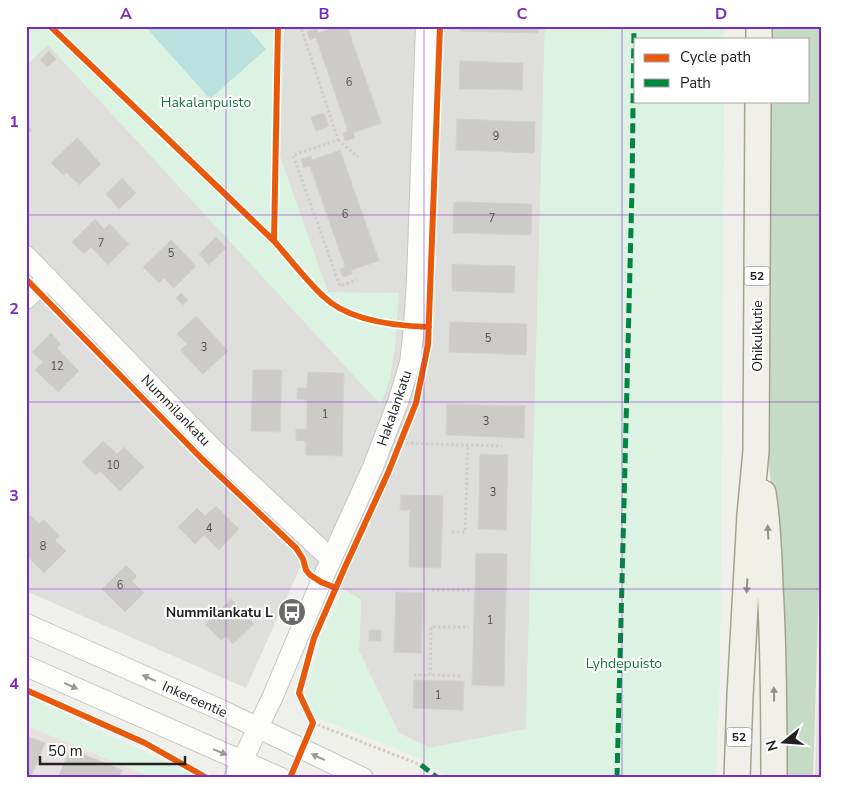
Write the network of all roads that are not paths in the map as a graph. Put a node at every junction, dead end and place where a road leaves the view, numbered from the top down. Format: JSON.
{"nodes":[{"id":1,"x":426,"y":26,"type":"edge"},
{"id":2,"x":758,"y":102,"type":"edge"},
{"id":3,"x":26,"y":256,"type":"edge"},
{"id":4,"x":48,"y":278,"type":"junction"},
{"id":5,"x":26,"y":299,"type":"edge"},
{"id":6,"x":756,"y":451,"type":"junction"},
{"id":7,"x":331,"y":560,"type":"junction"},
{"id":8,"x":26,"y":624,"type":"edge"},
{"id":9,"x":26,"y":666,"type":"edge"},
{"id":10,"x":257,"y":728,"type":"junction"},
{"id":11,"x":238,"y":769,"type":"edge"},
{"id":12,"x":281,"y":778,"type":"edge"},
{"id":13,"x":363,"y":778,"type":"edge"},
{"id":14,"x":737,"y":778,"type":"edge"},
{"id":15,"x":774,"y":778,"type":"edge"}],
"edges":[{"from":1,"to":7,"type":"street","name":"Hakalankatu"},
{"from":2,"to":6,"type":"main road","name":"Ohikulkutie","number":"52"},
{"from":3,"to":4,"type":"street","name":"Nummilankatu"},
{"from":4,"to":5,"type":"street"},
{"from":4,"to":7,"type":"street","name":"Nummilankatu"},
{"from":6,"to":14,"type":"main road","name":"Ohikulkutie","number":"52","one_way":true},
{"from":15,"to":6,"type":"main road","name":"Ohikulkutie","number":"52","one_way":true},
{"from":7,"to":10,"type":"street","name":"Hakalankatu"},
{"from":10,"to":8,"type":"street","name":"Inkereentie","one_way":true},
{"from":9,"to":11,"type":"street","one_way":true},
{"from":10,"to":11,"type":"street","name":"Hakalankatu"},
{"from":13,"to":10,"type":"street","name":"Inkereentie","one_way":true},
{"from":11,"to":12,"type":"street"}]}
